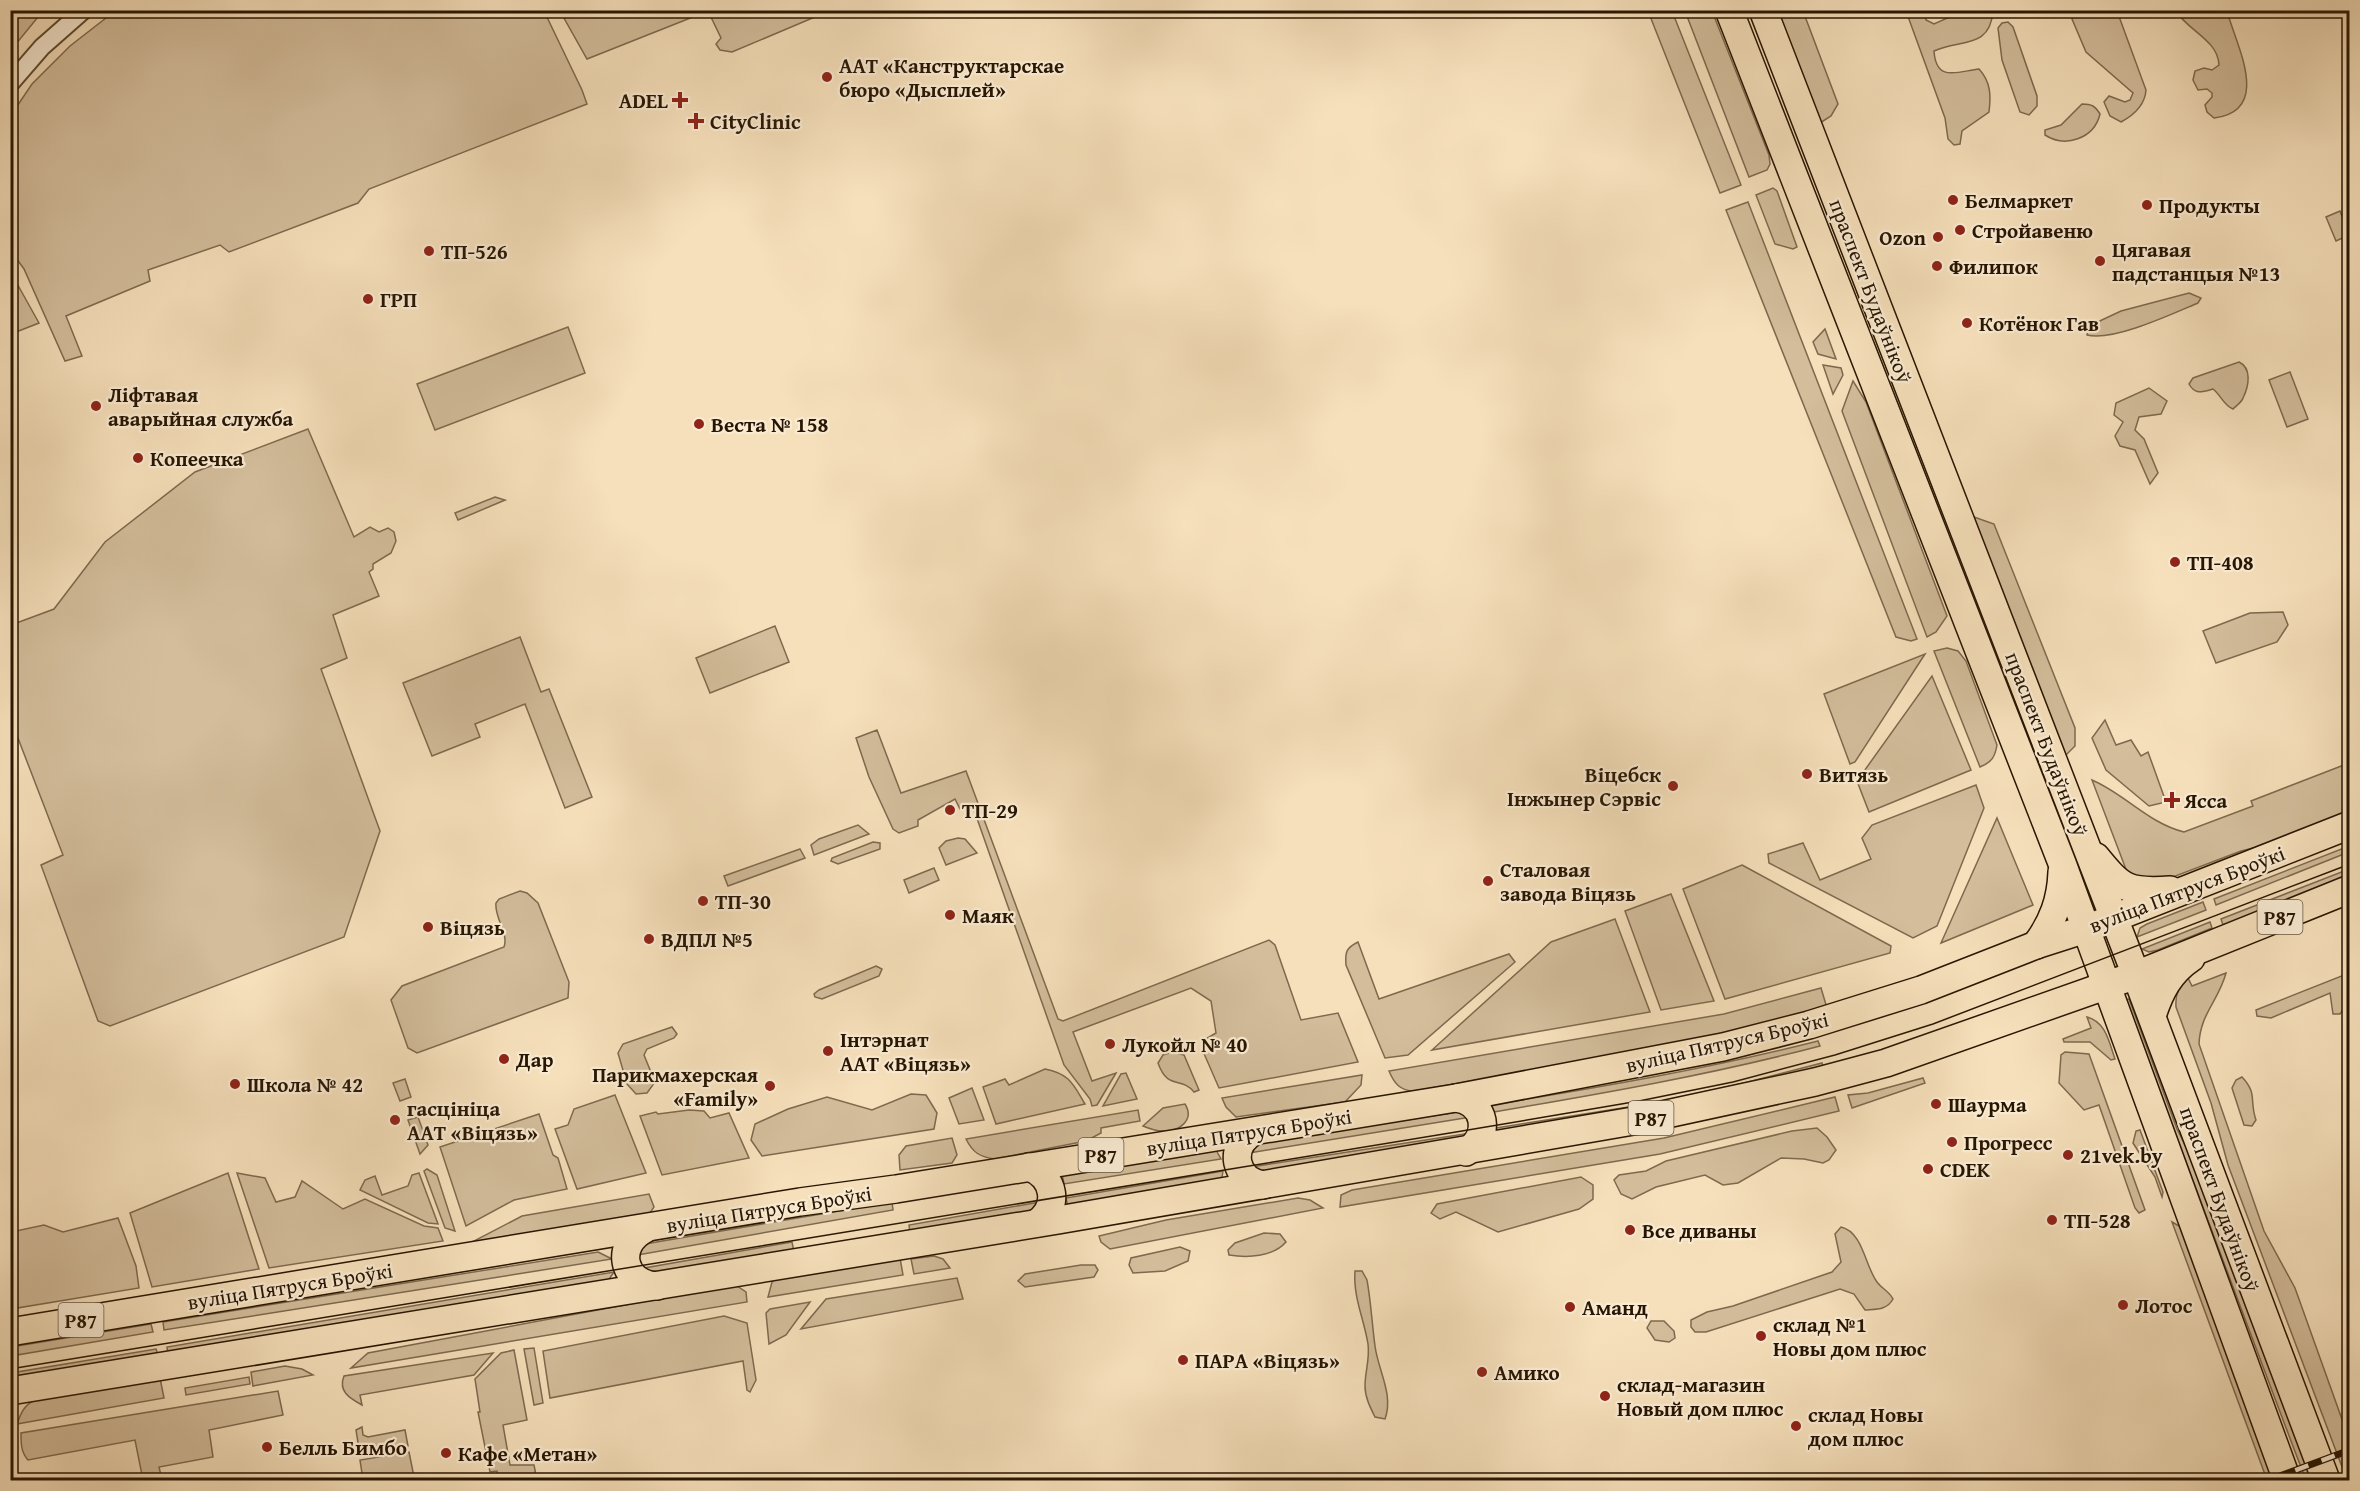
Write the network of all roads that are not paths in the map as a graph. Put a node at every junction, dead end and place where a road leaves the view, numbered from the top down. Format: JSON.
{"nodes":[{"id":1,"x":84,"y":10,"type":"edge"},
{"id":2,"x":1729,"y":10,"type":"edge"},
{"id":3,"x":1764,"y":10,"type":"edge"},
{"id":4,"x":10,"y":84,"type":"edge"},
{"id":5,"x":1822,"y":164,"type":"junction"},
{"id":6,"x":1794,"y":174,"type":"junction"},
{"id":7,"x":1882,"y":318,"type":"junction"},
{"id":8,"x":1854,"y":329,"type":"junction"},
{"id":9,"x":1995,"y":610,"type":"junction"},
{"id":10,"x":1968,"y":622,"type":"junction"},
{"id":11,"x":2349,"y":825,"type":"edge"},
{"id":12,"x":2087,"y":847,"type":"junction"},
{"id":13,"x":2062,"y":863,"type":"junction"},
{"id":14,"x":2185,"y":889,"type":"junction"},
{"id":15,"x":2349,"y":889,"type":"edge"},
{"id":16,"x":2114,"y":918,"type":"junction"},
{"id":17,"x":2086,"y":929,"type":"junction"},
{"id":18,"x":2036,"y":945,"type":"junction"},
{"id":19,"x":2210,"y":946,"type":"junction"},
{"id":20,"x":2136,"y":975,"type":"junction"},
{"id":21,"x":2107,"y":985,"type":"junction"},
{"id":22,"x":2064,"y":1000,"type":"junction"},
{"id":23,"x":2152,"y":1016,"type":"junction"},
{"id":24,"x":2124,"y":1030,"type":"junction"},
{"id":25,"x":1456,"y":1098,"type":"junction"},
{"id":26,"x":1253,"y":1132,"type":"junction"},
{"id":27,"x":1466,"y":1152,"type":"junction"},
{"id":28,"x":1029,"y":1167,"type":"junction"},
{"id":29,"x":1263,"y":1185,"type":"junction"},
{"id":30,"x":1037,"y":1223,"type":"junction"},
{"id":31,"x":645,"y":1229,"type":"junction"},
{"id":32,"x":594,"y":1237,"type":"junction"},
{"id":33,"x":657,"y":1286,"type":"junction"},
{"id":34,"x":604,"y":1294,"type":"junction"},
{"id":35,"x":10,"y":1332,"type":"edge"},
{"id":36,"x":10,"y":1391,"type":"edge"},
{"id":37,"x":2288,"y":1480,"type":"edge"},
{"id":38,"x":2325,"y":1480,"type":"edge"}],
"edges":[{"from":1,"to":4,"type":"street"},
{"from":2,"to":6,"type":"main road","name":"праспект Будаўнікоў"},
{"from":3,"to":5,"type":"main road","name":"праспект Будаўнікоў"},
{"from":5,"to":6,"type":"street"},
{"from":5,"to":7,"type":"main road","name":"праспект Будаўнікоў"},
{"from":6,"to":8,"type":"main road","name":"праспект Будаўнікоў"},
{"from":7,"to":8,"type":"street"},
{"from":7,"to":9,"type":"main road","name":"праспект Будаўнікоў"},
{"from":8,"to":10,"type":"main road","name":"праспект Будаўнікоў"},
{"from":9,"to":10,"type":"street"},
{"from":9,"to":12,"type":"main road","name":"праспект Будаўнікоў"},
{"from":10,"to":13,"type":"main road","name":"праспект Будаўнікоў"},
{"from":11,"to":14,"type":"main road","name":"вуліца Пятруся Броўкі","number":"Р87"},
{"from":12,"to":14,"type":"main road"},
{"from":12,"to":16,"type":"main road","name":"праспект Будаўнікоў"},
{"from":13,"to":17,"type":"main road","name":"праспект Будаўнікоў"},
{"from":13,"to":18,"type":"main road"},
{"from":14,"to":16,"type":"main road","name":"вуліца Пятруся Броўкі","number":"Р87"},
{"from":15,"to":19,"type":"main road","number":"Р87"},
{"from":16,"to":17,"type":"main road","name":"вуліца Пятруся Броўкі","number":"Р87"},
{"from":16,"to":20,"type":"main road","name":"праспект Будаўнікоў"},
{"from":17,"to":18,"type":"main road","name":"вуліца Пятруся Броўкі","number":"Р87"},
{"from":17,"to":21,"type":"main road","name":"праспект Будаўнікоў"},
{"from":18,"to":25,"type":"main road","name":"вуліца Пятруся Броўкі","number":"Р87"},
{"from":19,"to":20,"type":"main road","number":"Р87"},
{"from":19,"to":23,"type":"main road"},
{"from":20,"to":21,"type":"main road","number":"Р87"},
{"from":20,"to":23,"type":"main road","name":"праспект Будаўнікоў"},
{"from":21,"to":22,"type":"main road","number":"Р87"},
{"from":21,"to":24,"type":"main road","name":"праспект Будаўнікоў"},
{"from":22,"to":24,"type":"main road"},
{"from":22,"to":27,"type":"main road","number":"Р87"},
{"from":23,"to":38,"type":"main road","name":"праспект Будаўнікоў"},
{"from":24,"to":37,"type":"main road","name":"праспект Будаўнікоў"},
{"from":25,"to":26,"type":"main road","name":"вуліца Пятруся Броўкі","number":"Р87"},
{"from":25,"to":27,"type":"main road"},
{"from":26,"to":28,"type":"main road","name":"вуліца Пятруся Броўкі","number":"Р87"},
{"from":26,"to":29,"type":"main road"},
{"from":27,"to":29,"type":"main road","number":"Р87"},
{"from":28,"to":30,"type":"main road"},
{"from":28,"to":31,"type":"main road","name":"вуліца Пятруся Броўкі","number":"Р87"},
{"from":29,"to":30,"type":"main road","number":"Р87"},
{"from":30,"to":33,"type":"main road","number":"Р87"},
{"from":31,"to":32,"type":"main road","name":"вуліца Пятруся Броўкі","number":"Р87"},
{"from":31,"to":33,"type":"main road"},
{"from":32,"to":34,"type":"main road"},
{"from":32,"to":35,"type":"main road","name":"вуліца Пятруся Броўкі","number":"Р87"},
{"from":33,"to":34,"type":"main road","number":"Р87"},
{"from":34,"to":36,"type":"main road","number":"Р87"}]}
